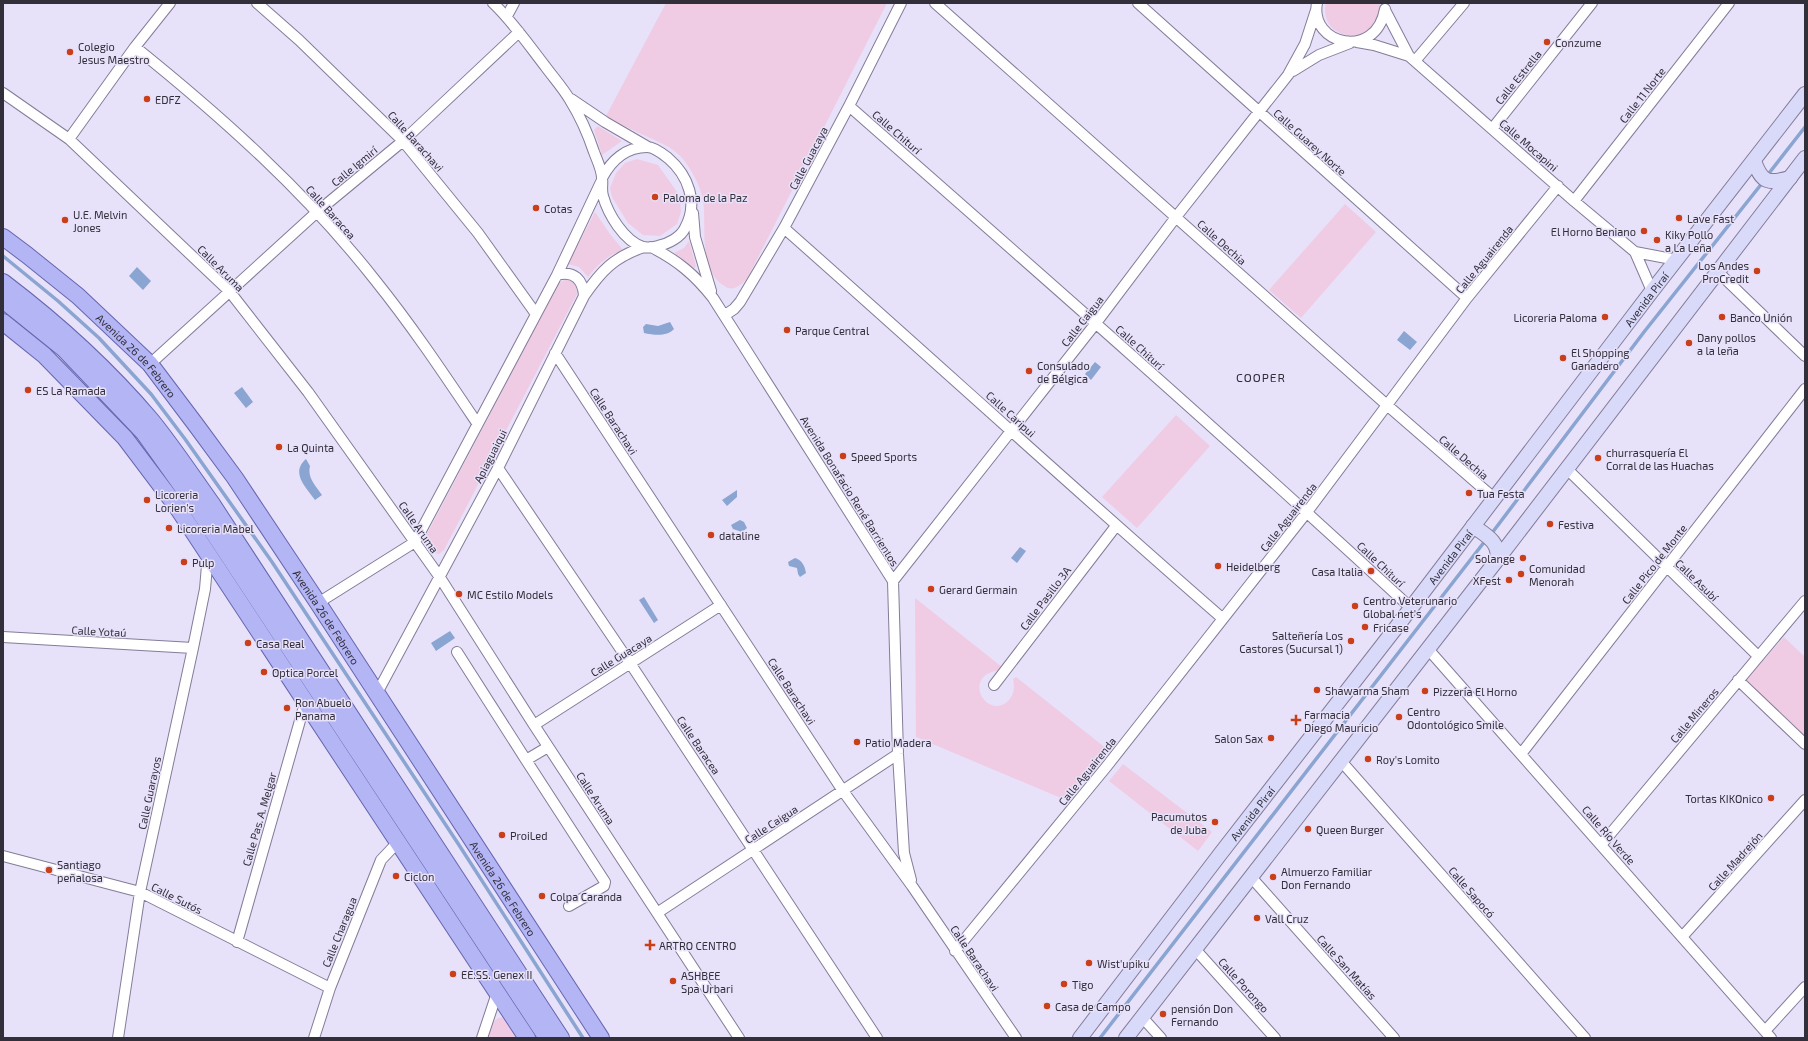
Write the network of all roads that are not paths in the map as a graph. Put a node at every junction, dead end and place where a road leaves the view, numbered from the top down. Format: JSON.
{"nodes":[{"id":1,"x":170,"y":3,"type":"edge"},
{"id":2,"x":257,"y":3,"type":"edge"},
{"id":3,"x":493,"y":3,"type":"edge"},
{"id":4,"x":514,"y":3,"type":"edge"},
{"id":5,"x":901,"y":3,"type":"edge"},
{"id":6,"x":935,"y":3,"type":"edge"},
{"id":7,"x":1138,"y":3,"type":"edge"},
{"id":8,"x":1464,"y":3,"type":"edge"},
{"id":9,"x":1592,"y":3,"type":"edge"},
{"id":10,"x":1729,"y":3,"type":"edge"},
{"id":11,"x":1385,"y":5,"type":"edge"},
{"id":12,"x":1316,"y":6,"type":"edge"},
{"id":13,"x":507,"y":16,"type":"junction"},
{"id":14,"x":519,"y":32,"type":"junction"},
{"id":15,"x":1354,"y":42,"type":"junction"},
{"id":16,"x":135,"y":47,"type":"junction"},
{"id":17,"x":1412,"y":58,"type":"junction"},
{"id":18,"x":1288,"y":75,"type":"junction"},
{"id":19,"x":3,"y":93,"type":"edge"},
{"id":20,"x":1805,"y":94,"type":"edge"},
{"id":21,"x":570,"y":98,"type":"junction"},
{"id":22,"x":849,"y":106,"type":"junction"},
{"id":23,"x":1260,"y":112,"type":"junction"},
{"id":24,"x":1492,"y":129,"type":"junction"},
{"id":25,"x":69,"y":139,"type":"junction"},
{"id":26,"x":403,"y":141,"type":"junction"},
{"id":27,"x":648,"y":147,"type":"junction"},
{"id":28,"x":1805,"y":158,"type":"edge"},
{"id":29,"x":1756,"y":166,"type":"junction"},
{"id":30,"x":1786,"y":179,"type":"junction"},
{"id":31,"x":602,"y":180,"type":"junction"},
{"id":32,"x":1742,"y":182,"type":"junction"},
{"id":33,"x":1558,"y":186,"type":"junction"},
{"id":34,"x":1769,"y":200,"type":"junction"},
{"id":35,"x":1574,"y":201,"type":"junction"},
{"id":36,"x":692,"y":206,"type":"junction"},
{"id":37,"x":317,"y":212,"type":"junction"},
{"id":38,"x":1176,"y":217,"type":"junction"},
{"id":39,"x":784,"y":228,"type":"junction"},
{"id":40,"x":3,"y":238,"type":"edge"},
{"id":41,"x":647,"y":247,"type":"junction"},
{"id":42,"x":1634,"y":252,"type":"junction"},
{"id":43,"x":1677,"y":260,"type":"junction"},
{"id":44,"x":1718,"y":272,"type":"junction"},
{"id":45,"x":557,"y":274,"type":"junction"},
{"id":46,"x":3,"y":282,"type":"edge"},
{"id":47,"x":1652,"y":291,"type":"junction"},
{"id":48,"x":230,"y":292,"type":"junction"},
{"id":49,"x":584,"y":296,"type":"junction"},
{"id":50,"x":713,"y":298,"type":"junction"},
{"id":51,"x":1467,"y":298,"type":"junction"},
{"id":52,"x":3,"y":300,"type":"edge"},
{"id":53,"x":536,"y":314,"type":"junction"},
{"id":54,"x":725,"y":315,"type":"junction"},
{"id":55,"x":3,"y":322,"type":"edge"},
{"id":56,"x":1096,"y":323,"type":"junction"},
{"id":57,"x":555,"y":353,"type":"junction"},
{"id":58,"x":1805,"y":356,"type":"edge"},
{"id":59,"x":150,"y":364,"type":"junction"},
{"id":60,"x":1805,"y":389,"type":"edge"},
{"id":61,"x":1388,"y":406,"type":"junction"},
{"id":62,"x":477,"y":423,"type":"junction"},
{"id":63,"x":1012,"y":430,"type":"junction"},
{"id":64,"x":498,"y":468,"type":"junction"},
{"id":65,"x":1567,"y":469,"type":"junction"},
{"id":66,"x":1494,"y":498,"type":"junction"},
{"id":67,"x":1307,"y":512,"type":"junction"},
{"id":68,"x":1116,"y":526,"type":"junction"},
{"id":69,"x":1477,"y":529,"type":"junction"},
{"id":70,"x":415,"y":542,"type":"junction"},
{"id":71,"x":208,"y":554,"type":"junction"},
{"id":72,"x":1497,"y":560,"type":"junction"},
{"id":73,"x":1667,"y":568,"type":"junction"},
{"id":74,"x":439,"y":576,"type":"junction"},
{"id":75,"x":892,"y":581,"type":"junction"},
{"id":76,"x":1805,"y":601,"type":"edge"},
{"id":77,"x":318,"y":603,"type":"junction"},
{"id":78,"x":722,"y":605,"type":"junction"},
{"id":79,"x":1411,"y":608,"type":"junction"},
{"id":80,"x":1222,"y":618,"type":"junction"},
{"id":81,"x":3,"y":637,"type":"edge"},
{"id":82,"x":193,"y":648,"type":"junction"},
{"id":83,"x":1428,"y":649,"type":"junction"},
{"id":84,"x":457,"y":652,"type":"dead end"},
{"id":85,"x":1758,"y":656,"type":"junction"},
{"id":86,"x":630,"y":663,"type":"junction"},
{"id":87,"x":1738,"y":680,"type":"junction"},
{"id":88,"x":994,"y":686,"type":"dead end"},
{"id":89,"x":376,"y":695,"type":"junction"},
{"id":90,"x":305,"y":703,"type":"junction"},
{"id":91,"x":336,"y":720,"type":"junction"},
{"id":92,"x":534,"y":725,"type":"junction"},
{"id":93,"x":1805,"y":744,"type":"edge"},
{"id":94,"x":548,"y":747,"type":"junction"},
{"id":95,"x":898,"y":754,"type":"junction"},
{"id":96,"x":1521,"y":754,"type":"junction"},
{"id":97,"x":526,"y":760,"type":"junction"},
{"id":98,"x":1341,"y":761,"type":"junction"},
{"id":99,"x":348,"y":768,"type":"junction"},
{"id":100,"x":843,"y":791,"type":"junction"},
{"id":101,"x":1805,"y":800,"type":"edge"},
{"id":102,"x":398,"y":842,"type":"junction"},
{"id":103,"x":1601,"y":845,"type":"junction"},
{"id":104,"x":753,"y":850,"type":"junction"},
{"id":105,"x":3,"y":856,"type":"edge"},
{"id":106,"x":1251,"y":877,"type":"junction"},
{"id":107,"x":912,"y":886,"type":"junction"},
{"id":108,"x":140,"y":892,"type":"junction"},
{"id":109,"x":569,"y":906,"type":"dead end"},
{"id":110,"x":657,"y":913,"type":"junction"},
{"id":111,"x":1682,"y":937,"type":"junction"},
{"id":112,"x":237,"y":942,"type":"junction"},
{"id":113,"x":1195,"y":949,"type":"junction"},
{"id":114,"x":955,"y":951,"type":"junction"},
{"id":115,"x":1805,"y":987,"type":"edge"},
{"id":116,"x":330,"y":988,"type":"junction"},
{"id":117,"x":497,"y":993,"type":"junction"},
{"id":118,"x":1142,"y":1017,"type":"junction"},
{"id":119,"x":1768,"y":1034,"type":"edge"},
{"id":120,"x":118,"y":1038,"type":"edge"},
{"id":121,"x":314,"y":1038,"type":"edge"},
{"id":122,"x":482,"y":1038,"type":"edge"},
{"id":123,"x":527,"y":1038,"type":"edge"},
{"id":124,"x":547,"y":1038,"type":"edge"},
{"id":125,"x":561,"y":1038,"type":"edge"},
{"id":126,"x":601,"y":1038,"type":"edge"},
{"id":127,"x":739,"y":1038,"type":"edge"},
{"id":128,"x":877,"y":1038,"type":"edge"},
{"id":129,"x":1016,"y":1038,"type":"edge"},
{"id":130,"x":1080,"y":1038,"type":"edge"},
{"id":131,"x":1126,"y":1038,"type":"edge"},
{"id":132,"x":1161,"y":1038,"type":"edge"},
{"id":133,"x":1275,"y":1038,"type":"edge"},
{"id":134,"x":1394,"y":1038,"type":"edge"},
{"id":135,"x":1585,"y":1038,"type":"edge"}],
"edges":[{"from":1,"to":16,"type":"street"},
{"from":2,"to":26,"type":"street","name":"Calle Barachavi"},
{"from":3,"to":13,"type":"street"},
{"from":4,"to":13,"type":"street"},
{"from":5,"to":22,"type":"street","name":"Calle Guacaya"},
{"from":6,"to":38,"type":"street","name":"Calle Dechia"},
{"from":7,"to":23,"type":"street","name":"Calle Guarey Norte"},
{"from":8,"to":17,"type":"street"},
{"from":9,"to":24,"type":"street","name":"Calle Estrella"},
{"from":10,"to":35,"type":"street","name":"Calle 11 Norte"},
{"from":11,"to":15,"type":"street","name":"Calle Caigua"},
{"from":11,"to":17,"type":"street","name":"Calle Mocapini"},
{"from":12,"to":15,"type":"street","name":"Calle Mocapini"},
{"from":12,"to":18,"type":"street","name":"Calle Caigua"},
{"from":13,"to":14,"type":"street"},
{"from":14,"to":21,"type":"street"},
{"from":14,"to":26,"type":"street","name":"Calle Igmirí"},
{"from":15,"to":17,"type":"street","name":"Calle Mocapini"},
{"from":15,"to":18,"type":"street","name":"Calle Caigua"},
{"from":16,"to":25,"type":"street"},
{"from":16,"to":37,"type":"street","name":"Calle Baracea"},
{"from":17,"to":24,"type":"street","name":"Calle Mocapini"},
{"from":18,"to":23,"type":"street","name":"Calle Caigua"},
{"from":19,"to":25,"type":"street","name":"Calle Aruma"},
{"from":20,"to":29,"type":"main road","name":"Avenida Piraí"},
{"from":21,"to":27,"type":"street"},
{"from":21,"to":31,"type":"street"},
{"from":22,"to":39,"type":"street","name":"Calle Guacaya"},
{"from":22,"to":56,"type":"street","name":"Calle Chiturí"},
{"from":23,"to":38,"type":"street","name":"Calle Caigua"},
{"from":23,"to":51,"type":"street","name":"Calle Guarey Norte"},
{"from":24,"to":33,"type":"street","name":"Calle Mocapini"},
{"from":25,"to":48,"type":"street","name":"Calle Aruma"},
{"from":26,"to":37,"type":"street","name":"Calle Igmirí"},
{"from":26,"to":53,"type":"street","name":"Calle Barachavi"},
{"from":27,"to":31,"type":"street"},
{"from":27,"to":36,"type":"street"},
{"from":28,"to":30,"type":"main road"},
{"from":29,"to":30,"type":"main road"},
{"from":29,"to":32,"type":"main road","name":"Avenida Piraí"},
{"from":30,"to":34,"type":"main road"},
{"from":31,"to":41,"type":"street"},
{"from":31,"to":45,"type":"street"},
{"from":32,"to":34,"type":"main road"},
{"from":32,"to":43,"type":"main road","name":"Avenida Piraí"},
{"from":33,"to":35,"type":"street","name":"Calle Mocapini"},
{"from":33,"to":51,"type":"street","name":"Calle Aguairenda"},
{"from":34,"to":44,"type":"main road"},
{"from":35,"to":42,"type":"street","name":"Calle Mocapini"},
{"from":36,"to":41,"type":"street"},
{"from":36,"to":50,"type":"street","name":"Avenida Bonafacio René Barrientos"},
{"from":37,"to":48,"type":"street","name":"Calle Igmirí"},
{"from":37,"to":62,"type":"street","name":"Calle Baracea"},
{"from":38,"to":56,"type":"street","name":"Calle Caigua"},
{"from":38,"to":61,"type":"street","name":"Calle Dechia"},
{"from":39,"to":54,"type":"street","name":"Calle Guacaya"},
{"from":39,"to":63,"type":"street","name":"Calle Caripui"},
{"from":40,"to":59,"type":"main road","name":"Avenida 26 de Febrero"},
{"from":41,"to":49,"type":"street","name":"Apiaguaiqui"},
{"from":41,"to":50,"type":"street","name":"Avenida Bonafacio René Barrientos"},
{"from":42,"to":43,"type":"street","name":"Calle Mocapini"},
{"from":42,"to":47,"type":"street","name":"Calle Mocapini"},
{"from":43,"to":47,"type":"main road","name":"Avenida Piraí"},
{"from":44,"to":58,"type":"street"},
{"from":44,"to":65,"type":"main road"},
{"from":45,"to":49,"type":"street"},
{"from":45,"to":53,"type":"street"},
{"from":46,"to":125,"type":"main road"},
{"from":47,"to":66,"type":"main road","name":"Avenida Piraí"},
{"from":48,"to":59,"type":"street","name":"Calle Igmirí"},
{"from":48,"to":70,"type":"street","name":"Calle Aruma"},
{"from":49,"to":57,"type":"street","name":"Apiaguaiqui"},
{"from":50,"to":54,"type":"street","name":"Avenida Bonafacio René Barrientos"},
{"from":51,"to":61,"type":"street","name":"Calle Aguairenda"},
{"from":52,"to":91,"type":"main road"},
{"from":53,"to":62,"type":"street"},
{"from":54,"to":75,"type":"street","name":"Avenida Bonafacio René Barrientos"},
{"from":55,"to":71,"type":"main road"},
{"from":56,"to":63,"type":"street","name":"Calle Caigua"},
{"from":56,"to":67,"type":"street","name":"Calle Chiturí"},
{"from":57,"to":64,"type":"street","name":"Apiaguaiqui"},
{"from":57,"to":78,"type":"street","name":"Calle Barachavi"},
{"from":59,"to":77,"type":"main road","name":"Avenida 26 de Febrero"},
{"from":60,"to":73,"type":"street","name":"Calle Pico de Monte"},
{"from":61,"to":66,"type":"street","name":"Calle Dechia"},
{"from":61,"to":67,"type":"street","name":"Calle Aguairenda"},
{"from":62,"to":70,"type":"street"},
{"from":63,"to":68,"type":"street","name":"Calle Caripui"},
{"from":63,"to":75,"type":"street","name":"Calle Caigua"},
{"from":64,"to":74,"type":"street","name":"Apiaguaiqui"},
{"from":64,"to":86,"type":"street","name":"Calle Baracea"},
{"from":65,"to":72,"type":"main road"},
{"from":65,"to":73,"type":"street","name":"Calle Asubí"},
{"from":66,"to":69,"type":"main road","name":"Avenida Piraí"},
{"from":67,"to":79,"type":"street","name":"Calle Chiturí"},
{"from":67,"to":80,"type":"street","name":"Calle Aguairenda"},
{"from":68,"to":80,"type":"street","name":"Calle Caripui"},
{"from":68,"to":88,"type":"street","name":"Calle Pasillo 3A"},
{"from":69,"to":72,"type":"main road"},
{"from":69,"to":79,"type":"main road","name":"Avenida Piraí"},
{"from":70,"to":74,"type":"street","name":"Calle Aruma"},
{"from":70,"to":77,"type":"street"},
{"from":71,"to":82,"type":"street","name":"Calle Guarayos"},
{"from":71,"to":90,"type":"main road"},
{"from":72,"to":83,"type":"main road"},
{"from":73,"to":85,"type":"street","name":"Calle Asubí"},
{"from":73,"to":96,"type":"street","name":"Calle Pico de Monte"},
{"from":74,"to":89,"type":"street","name":"Apiaguaiqui"},
{"from":74,"to":92,"type":"street","name":"Calle Aruma"},
{"from":75,"to":95,"type":"street","name":"Avenida Bonafacio René Barrientos"},
{"from":76,"to":85,"type":"street","name":"Calle Mineros"},
{"from":77,"to":89,"type":"main road","name":"Avenida 26 de Febrero"},
{"from":78,"to":86,"type":"street","name":"Calle Guacaya"},
{"from":78,"to":100,"type":"street","name":"Calle Barachavi"},
{"from":79,"to":130,"type":"main road","name":"Avenida Piraí"},
{"from":80,"to":114,"type":"street","name":"Calle Aguairenda"},
{"from":81,"to":82,"type":"street","name":"Calle Yotaú"},
{"from":82,"to":108,"type":"street","name":"Calle Guarayos"},
{"from":83,"to":96,"type":"street","name":"Calle Río Verde"},
{"from":83,"to":98,"type":"main road"},
{"from":84,"to":97,"type":"street"},
{"from":85,"to":87,"type":"street","name":"Calle Mineros"},
{"from":86,"to":92,"type":"street","name":"Calle Guacaya"},
{"from":86,"to":104,"type":"street","name":"Calle Baracea"},
{"from":87,"to":93,"type":"street"},
{"from":87,"to":103,"type":"street","name":"Calle Mineros"},
{"from":89,"to":126,"type":"main road","name":"Avenida 26 de Febrero"},
{"from":90,"to":99,"type":"main road"},
{"from":90,"to":112,"type":"street","name":"Calle Pas. A. Melgar"},
{"from":91,"to":99,"type":"main road"},
{"from":91,"to":124,"type":"main road"},
{"from":92,"to":94,"type":"street","name":"Calle Aruma"},
{"from":94,"to":97,"type":"street"},
{"from":94,"to":110,"type":"street","name":"Calle Aruma"},
{"from":95,"to":100,"type":"street","name":"Calle Caigua"},
{"from":95,"to":107,"type":"street","name":"Avenida Bonafacio René Barrientos"},
{"from":96,"to":103,"type":"street","name":"Calle Río Verde"},
{"from":97,"to":109,"type":"street"},
{"from":98,"to":106,"type":"main road"},
{"from":98,"to":135,"type":"street","name":"Calle Sapocó"},
{"from":99,"to":102,"type":"main road"},
{"from":100,"to":104,"type":"street","name":"Calle Caigua"},
{"from":100,"to":107,"type":"street","name":"Calle Barachavi"},
{"from":101,"to":111,"type":"street","name":"Calle Madrejón"},
{"from":102,"to":116,"type":"street","name":"Calle Charagua"},
{"from":102,"to":117,"type":"main road"},
{"from":103,"to":111,"type":"street","name":"Calle Río Verde"},
{"from":104,"to":110,"type":"street","name":"Calle Caigua"},
{"from":104,"to":128,"type":"street","name":"Calle Baracea"},
{"from":105,"to":108,"type":"street","name":"Calle Sutós"},
{"from":106,"to":113,"type":"main road"},
{"from":106,"to":134,"type":"street","name":"Calle San Matías"},
{"from":107,"to":114,"type":"street","name":"Calle Barachavi"},
{"from":108,"to":112,"type":"street","name":"Calle Sutós"},
{"from":108,"to":120,"type":"street","name":"Calle Guarayos"},
{"from":110,"to":127,"type":"street","name":"Calle Aruma"},
{"from":111,"to":119,"type":"street","name":"Calle Río Verde"},
{"from":112,"to":116,"type":"street","name":"Calle Sutós"},
{"from":113,"to":118,"type":"main road"},
{"from":113,"to":133,"type":"street","name":"Calle Porongo"},
{"from":114,"to":129,"type":"street","name":"Calle Barachavi"},
{"from":115,"to":119,"type":"street"},
{"from":116,"to":121,"type":"street","name":"Calle Charagua"},
{"from":117,"to":122,"type":"street"},
{"from":117,"to":123,"type":"main road"},
{"from":118,"to":131,"type":"main road"},
{"from":118,"to":132,"type":"street"}]}
